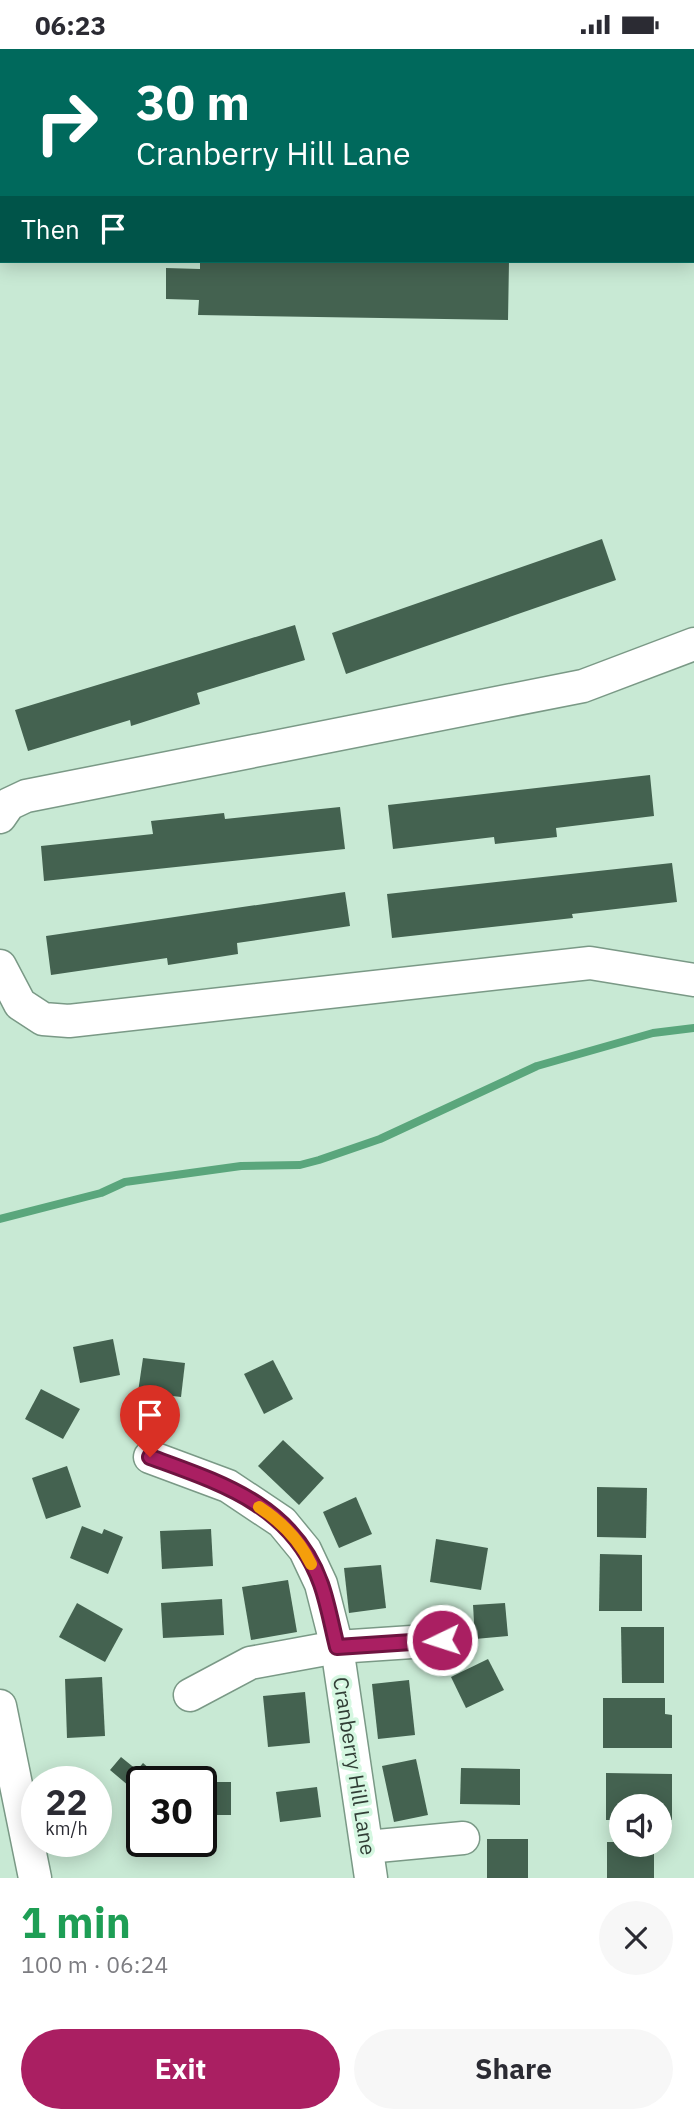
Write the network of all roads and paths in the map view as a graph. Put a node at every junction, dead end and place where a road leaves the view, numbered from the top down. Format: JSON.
{"nodes":[{"id":1,"x":694,"y":644,"type":"edge"},
{"id":2,"x":0,"y":817,"type":"edge"},
{"id":3,"x":0,"y":966,"type":"edge"},
{"id":4,"x":694,"y":980,"type":"edge"},
{"id":5,"x":150,"y":1457,"type":"dead end"},
{"id":6,"x":442,"y":1640,"type":"dead end"},
{"id":7,"x":337,"y":1647,"type":"junction"},
{"id":8,"x":190,"y":1695,"type":"dead end"},
{"id":9,"x":0,"y":1706,"type":"edge"},
{"id":10,"x":463,"y":1838,"type":"dead end"},
{"id":11,"x":367,"y":1847,"type":"junction"},
{"id":12,"x":35,"y":1878,"type":"edge"},
{"id":13,"x":371,"y":1878,"type":"edge"}],
"edges":[{"from":1,"to":2,"type":"street"},
{"from":3,"to":4,"type":"street"},
{"from":5,"to":7,"type":"street","name":"Cranberry Hill Lane"},
{"from":6,"to":7,"type":"street"},
{"from":7,"to":8,"type":"street"},
{"from":7,"to":11,"type":"street","name":"Cranberry Hill Lane"},
{"from":9,"to":12,"type":"street"},
{"from":10,"to":11,"type":"street"},
{"from":11,"to":13,"type":"street","name":"Cranberry Hill Lane"}]}
